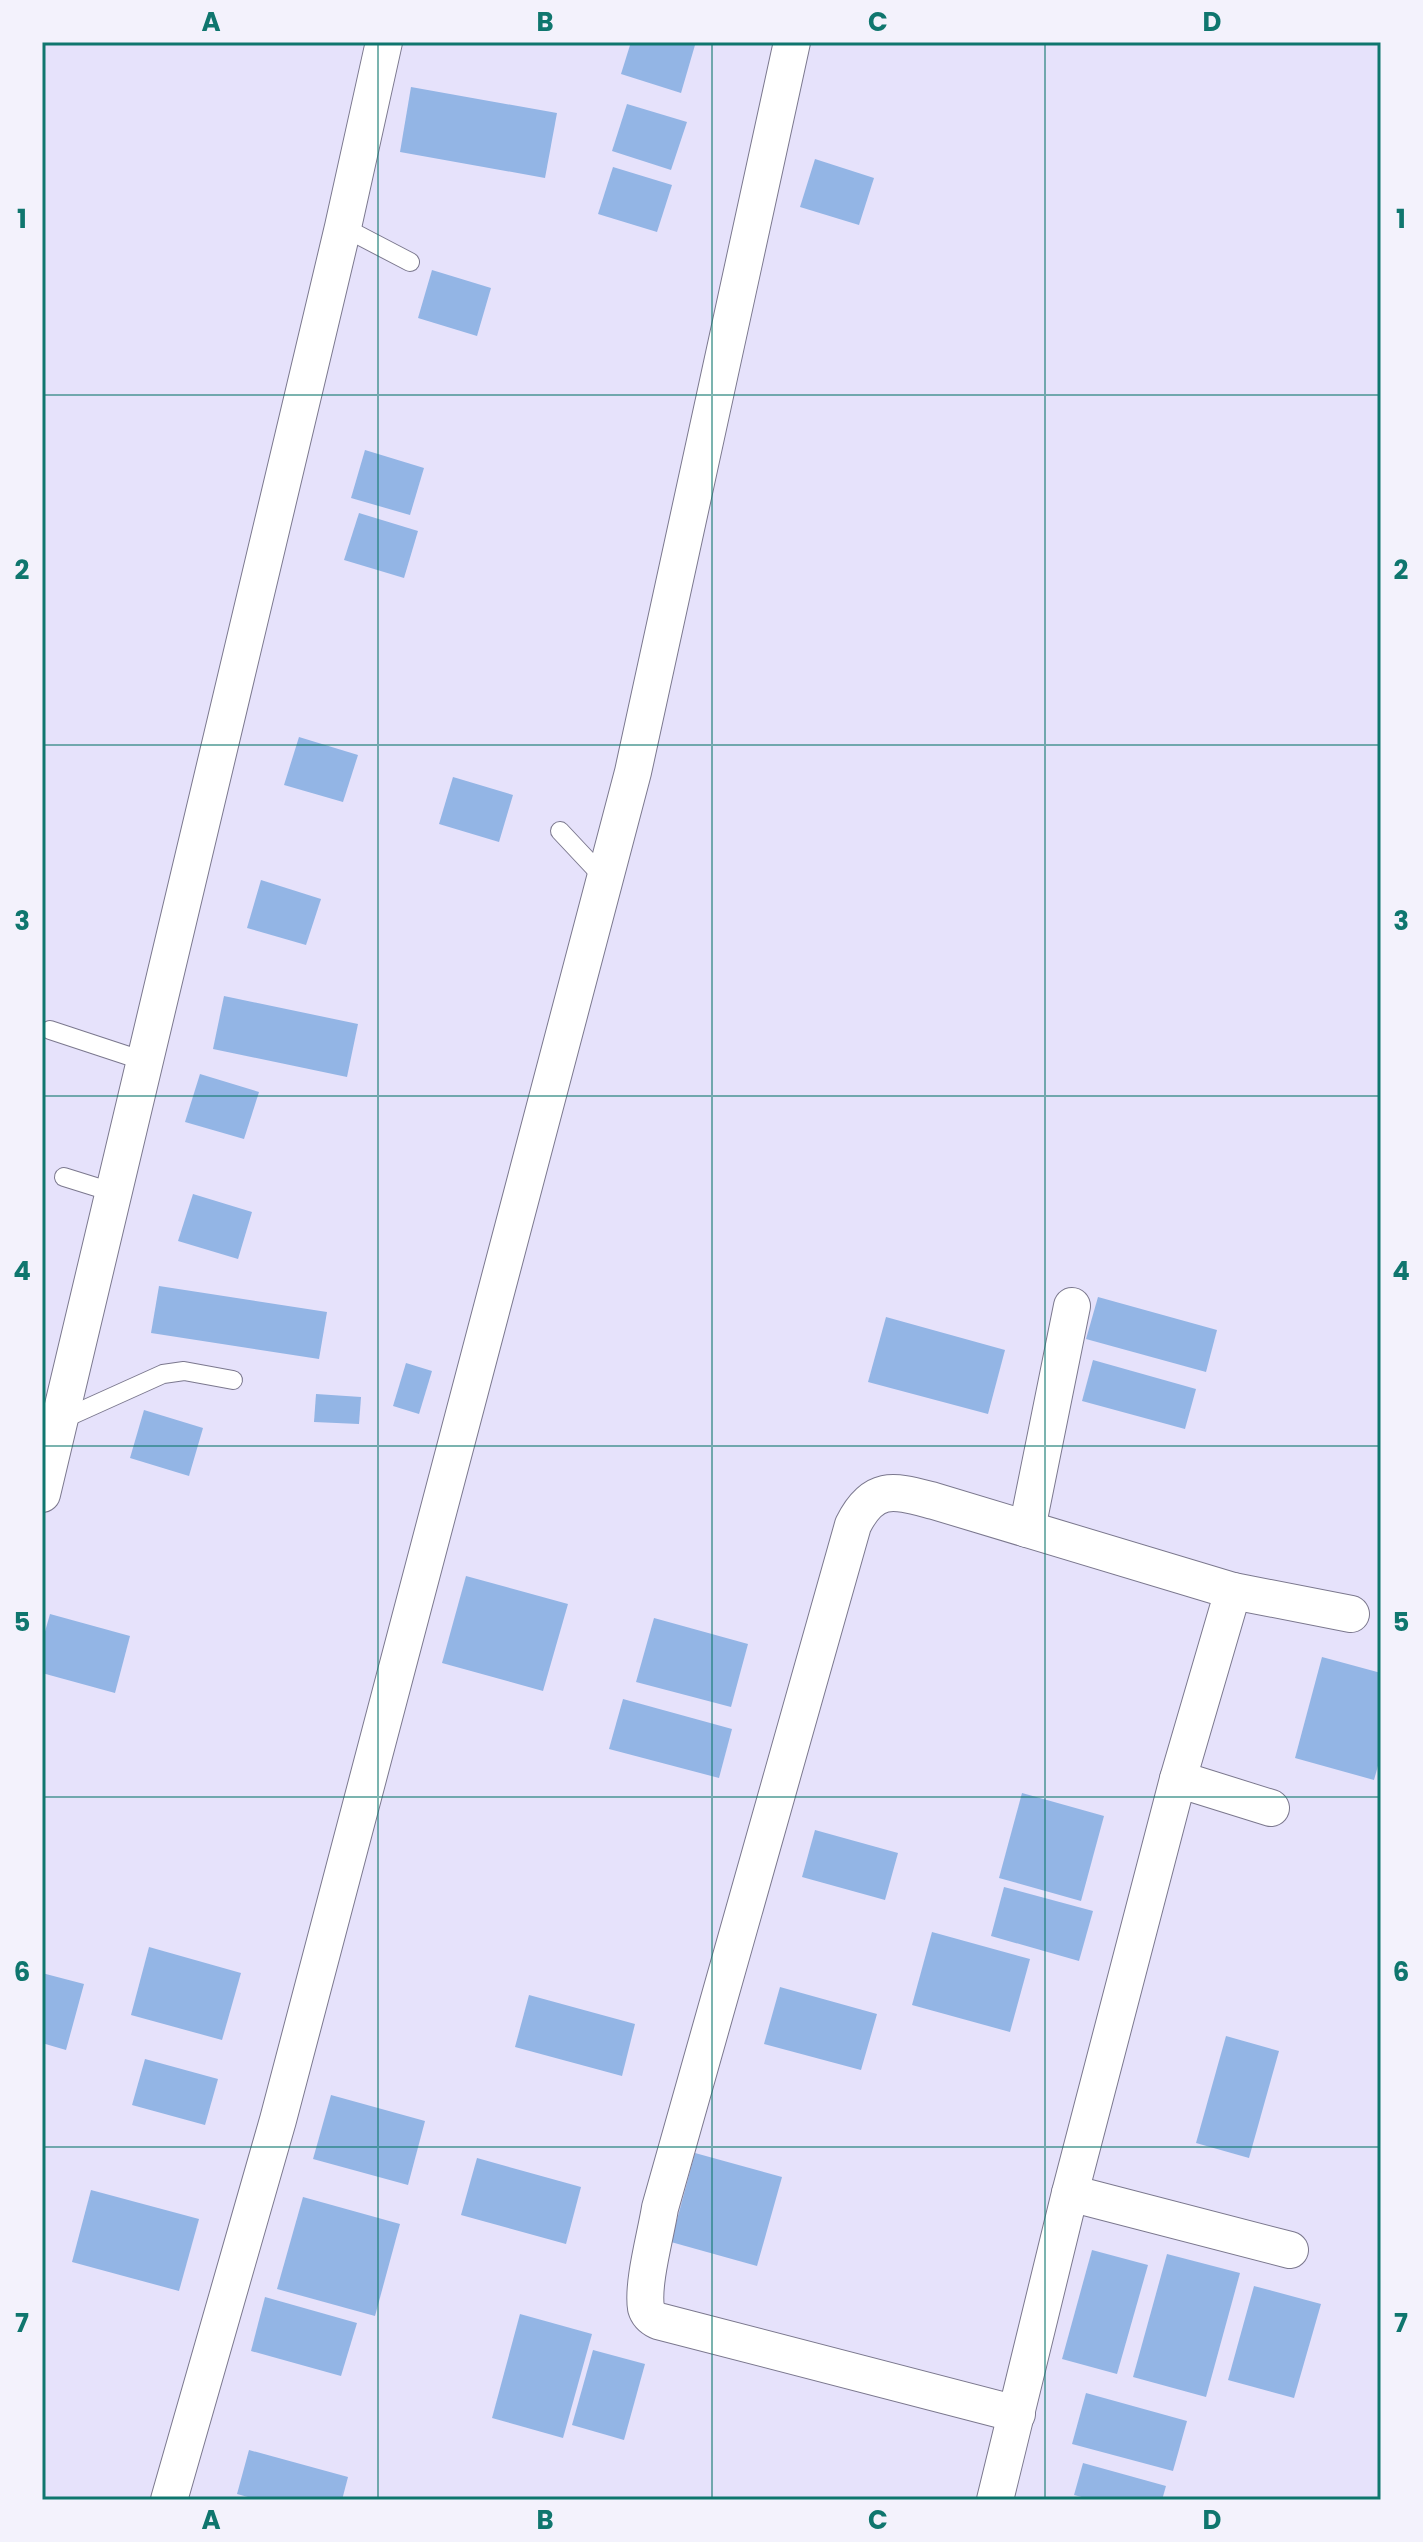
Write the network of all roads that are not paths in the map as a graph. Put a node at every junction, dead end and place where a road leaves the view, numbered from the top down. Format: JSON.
{"nodes":[{"id":1,"x":384,"y":42,"type":"edge"},
{"id":2,"x":792,"y":42,"type":"edge"},
{"id":3,"x":343,"y":227,"type":"junction"},
{"id":4,"x":410,"y":262,"type":"dead end"},
{"id":5,"x":560,"y":831,"type":"dead end"},
{"id":6,"x":605,"y":879,"type":"junction"},
{"id":7,"x":50,"y":1030,"type":"dead end"},
{"id":8,"x":144,"y":1061,"type":"junction"},
{"id":9,"x":64,"y":1177,"type":"dead end"},
{"id":10,"x":112,"y":1192,"type":"junction"},
{"id":11,"x":1072,"y":1306,"type":"dead end"},
{"id":12,"x":233,"y":1380,"type":"dead end"},
{"id":13,"x":61,"y":1420,"type":"junction"},
{"id":14,"x":42,"y":1494,"type":"edge"},
{"id":15,"x":1027,"y":1529,"type":"junction"},
{"id":16,"x":1233,"y":1591,"type":"junction"},
{"id":17,"x":1351,"y":1614,"type":"dead end"},
{"id":18,"x":1178,"y":1779,"type":"junction"},
{"id":19,"x":1271,"y":1808,"type":"dead end"},
{"id":20,"x":1070,"y":2193,"type":"junction"},
{"id":21,"x":1290,"y":2250,"type":"dead end"},
{"id":22,"x":1017,"y":2414,"type":"junction"},
{"id":23,"x":169,"y":2500,"type":"edge"},
{"id":24,"x":995,"y":2500,"type":"edge"}],
"edges":[{"from":1,"to":3,"type":"street"},
{"from":2,"to":6,"type":"street"},
{"from":3,"to":4,"type":"lane"},
{"from":3,"to":8,"type":"street"},
{"from":5,"to":6,"type":"lane"},
{"from":6,"to":23,"type":"street"},
{"from":7,"to":8,"type":"lane"},
{"from":8,"to":10,"type":"street"},
{"from":9,"to":10,"type":"lane"},
{"from":10,"to":13,"type":"street"},
{"from":11,"to":15,"type":"street"},
{"from":12,"to":13,"type":"lane"},
{"from":13,"to":14,"type":"street"},
{"from":15,"to":16,"type":"street"},
{"from":15,"to":22,"type":"street"},
{"from":16,"to":17,"type":"street"},
{"from":16,"to":18,"type":"street"},
{"from":18,"to":19,"type":"street"},
{"from":18,"to":20,"type":"street"},
{"from":20,"to":21,"type":"street"},
{"from":20,"to":22,"type":"street"},
{"from":22,"to":24,"type":"street"}]}
